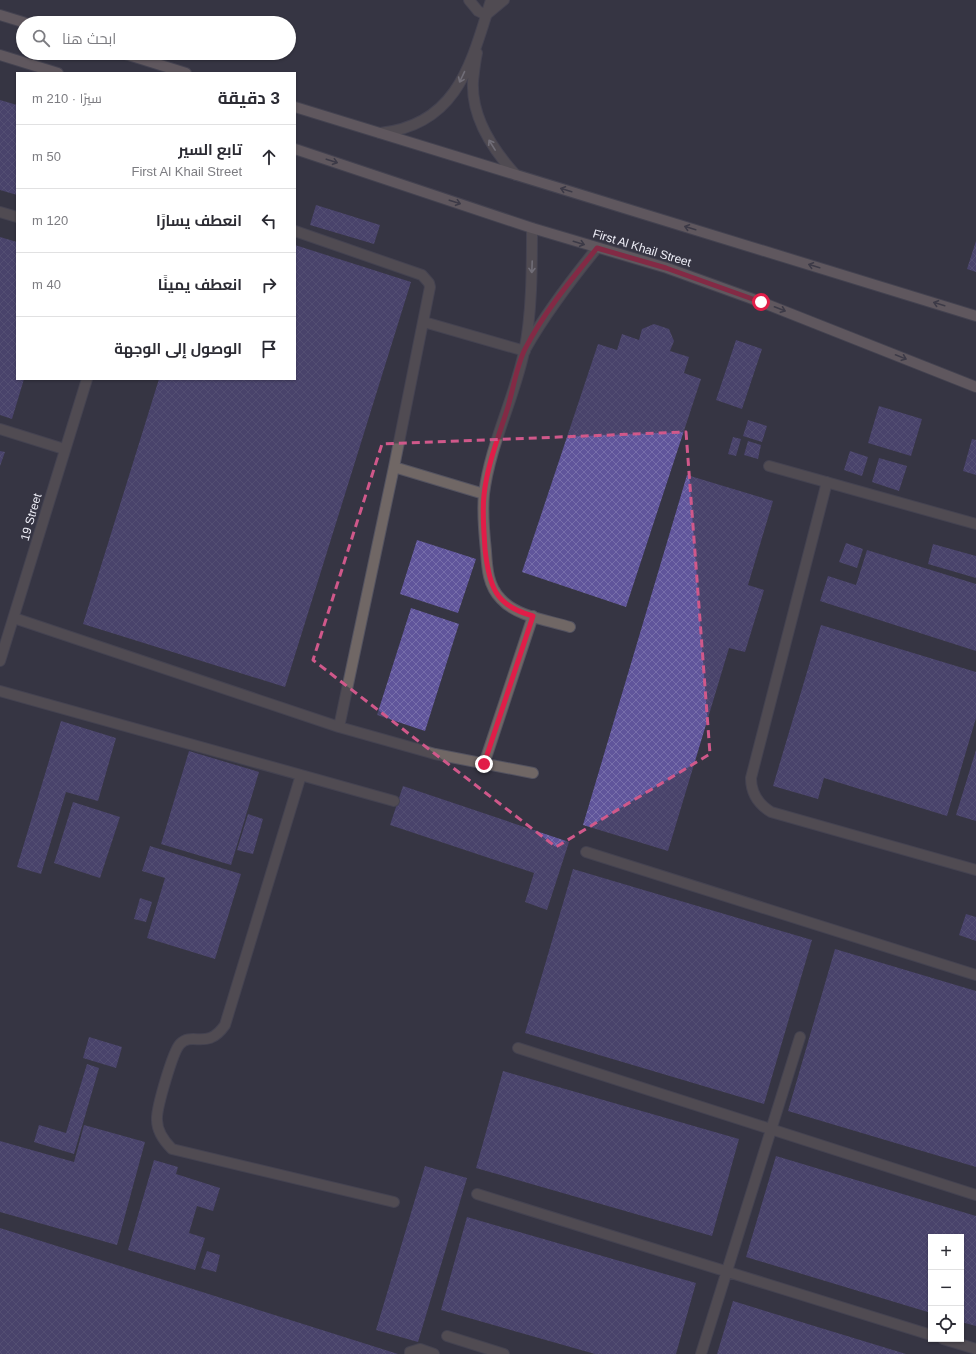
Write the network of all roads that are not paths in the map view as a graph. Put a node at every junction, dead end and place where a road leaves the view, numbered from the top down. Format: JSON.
{"nodes":[{"id":1,"x":469,"y":0,"type":"edge"},
{"id":2,"x":491,"y":0,"type":"edge"},
{"id":3,"x":504,"y":0,"type":"edge"},
{"id":4,"x":0,"y":15,"type":"edge"},
{"id":5,"x":486,"y":15,"type":"junction"},
{"id":6,"x":16,"y":20,"type":"edge"},
{"id":7,"x":478,"y":41,"type":"junction"},
{"id":8,"x":0,"y":55,"type":"edge"},
{"id":9,"x":16,"y":60,"type":"edge"},
{"id":10,"x":16,"y":60,"type":"edge"},
{"id":11,"x":144,"y":60,"type":"edge"},
{"id":12,"x":55,"y":72,"type":"edge"},
{"id":13,"x":183,"y":72,"type":"edge"},
{"id":14,"x":296,"y":107,"type":"edge"},
{"id":15,"x":379,"y":134,"type":"junction"},
{"id":16,"x":296,"y":149,"type":"edge"},
{"id":17,"x":516,"y":175,"type":"junction"},
{"id":18,"x":0,"y":212,"type":"edge"},
{"id":19,"x":16,"y":217,"type":"edge"},
{"id":20,"x":532,"y":228,"type":"junction"},
{"id":21,"x":296,"y":231,"type":"edge"},
{"id":22,"x":597,"y":248,"type":"junction"},
{"id":23,"x":976,"y":316,"type":"edge"},
{"id":24,"x":424,"y":322,"type":"junction"},
{"id":25,"x":524,"y":351,"type":"junction"},
{"id":26,"x":87,"y":380,"type":"edge"},
{"id":27,"x":976,"y":387,"type":"edge"},
{"id":28,"x":0,"y":429,"type":"edge"},
{"id":29,"x":64,"y":449,"type":"junction"},
{"id":30,"x":770,"y":466,"type":"dead end"},
{"id":31,"x":394,"y":468,"type":"junction"},
{"id":32,"x":827,"y":482,"type":"junction"},
{"id":33,"x":484,"y":494,"type":"junction"},
{"id":34,"x":976,"y":524,"type":"edge"},
{"id":35,"x":533,"y":616,"type":"junction"},
{"id":36,"x":14,"y":618,"type":"junction"},
{"id":37,"x":570,"y":627,"type":"dead end"},
{"id":38,"x":3,"y":640,"type":"edge"},
{"id":39,"x":0,"y":662,"type":"edge"},
{"id":40,"x":0,"y":691,"type":"edge"},
{"id":41,"x":339,"y":727,"type":"junction"},
{"id":42,"x":484,"y":764,"type":"junction"},
{"id":43,"x":533,"y":774,"type":"dead end"},
{"id":44,"x":301,"y":775,"type":"junction"},
{"id":45,"x":394,"y":801,"type":"dead end"},
{"id":46,"x":586,"y":852,"type":"dead end"},
{"id":47,"x":976,"y":870,"type":"edge"},
{"id":48,"x":976,"y":975,"type":"edge"},
{"id":49,"x":800,"y":1038,"type":"dead end"},
{"id":50,"x":518,"y":1048,"type":"dead end"},
{"id":51,"x":770,"y":1129,"type":"junction"},
{"id":52,"x":477,"y":1194,"type":"dead end"},
{"id":53,"x":976,"y":1195,"type":"edge"},
{"id":54,"x":394,"y":1202,"type":"dead end"},
{"id":55,"x":726,"y":1272,"type":"junction"},
{"id":56,"x":928,"y":1334,"type":"edge"},
{"id":57,"x":447,"y":1336,"type":"dead end"},
{"id":58,"x":953,"y":1342,"type":"edge"},
{"id":59,"x":976,"y":1349,"type":"edge"},
{"id":60,"x":410,"y":1354,"type":"edge"},
{"id":61,"x":434,"y":1354,"type":"edge"},
{"id":62,"x":504,"y":1354,"type":"edge"},
{"id":63,"x":701,"y":1354,"type":"edge"}],
"edges":[{"from":1,"to":5,"type":"street"},
{"from":2,"to":5,"type":"street"},
{"from":3,"to":5,"type":"street"},
{"from":4,"to":6,"type":"main road"},
{"from":5,"to":7,"type":"street"},
{"from":7,"to":15,"type":"street","one_way":true},
{"from":17,"to":7,"type":"street","one_way":true},
{"from":8,"to":9,"type":"main road"},
{"from":10,"to":12,"type":"main road"},
{"from":11,"to":13,"type":"main road"},
{"from":14,"to":15,"type":"main road"},
{"from":15,"to":17,"type":"main road"},
{"from":16,"to":20,"type":"main road","name":"First Al Khail Street","one_way":true},
{"from":23,"to":17,"type":"main road","one_way":true},
{"from":18,"to":19,"type":"street"},
{"from":20,"to":22,"type":"main road","name":"First Al Khail Street","one_way":true},
{"from":20,"to":25,"type":"street","one_way":true},
{"from":21,"to":24,"type":"street"},
{"from":22,"to":25,"type":"street"},
{"from":22,"to":27,"type":"main road","name":"First Al Khail Street","one_way":true},
{"from":24,"to":25,"type":"street"},
{"from":24,"to":31,"type":"street"},
{"from":25,"to":33,"type":"street"},
{"from":26,"to":29,"type":"street","name":"19 Street"},
{"from":28,"to":29,"type":"street"},
{"from":29,"to":36,"type":"street","name":"19 Street"},
{"from":30,"to":32,"type":"street"},
{"from":31,"to":33,"type":"street"},
{"from":31,"to":41,"type":"street"},
{"from":32,"to":34,"type":"street"},
{"from":32,"to":47,"type":"street"},
{"from":33,"to":35,"type":"street"},
{"from":35,"to":37,"type":"street"},
{"from":35,"to":42,"type":"street"},
{"from":36,"to":38,"type":"street","name":"19 Street"},
{"from":36,"to":41,"type":"street"},
{"from":38,"to":39,"type":"street","name":"19 Street"},
{"from":40,"to":44,"type":"street"},
{"from":41,"to":42,"type":"street"},
{"from":42,"to":43,"type":"street"},
{"from":44,"to":45,"type":"street"},
{"from":44,"to":54,"type":"street"},
{"from":46,"to":48,"type":"street"},
{"from":49,"to":51,"type":"street"},
{"from":50,"to":51,"type":"street"},
{"from":51,"to":53,"type":"street"},
{"from":51,"to":55,"type":"street"},
{"from":52,"to":55,"type":"street"},
{"from":55,"to":56,"type":"street"},
{"from":55,"to":63,"type":"street"},
{"from":57,"to":62,"type":"street"},
{"from":58,"to":59,"type":"street"},
{"from":60,"to":61,"type":"street"}]}
